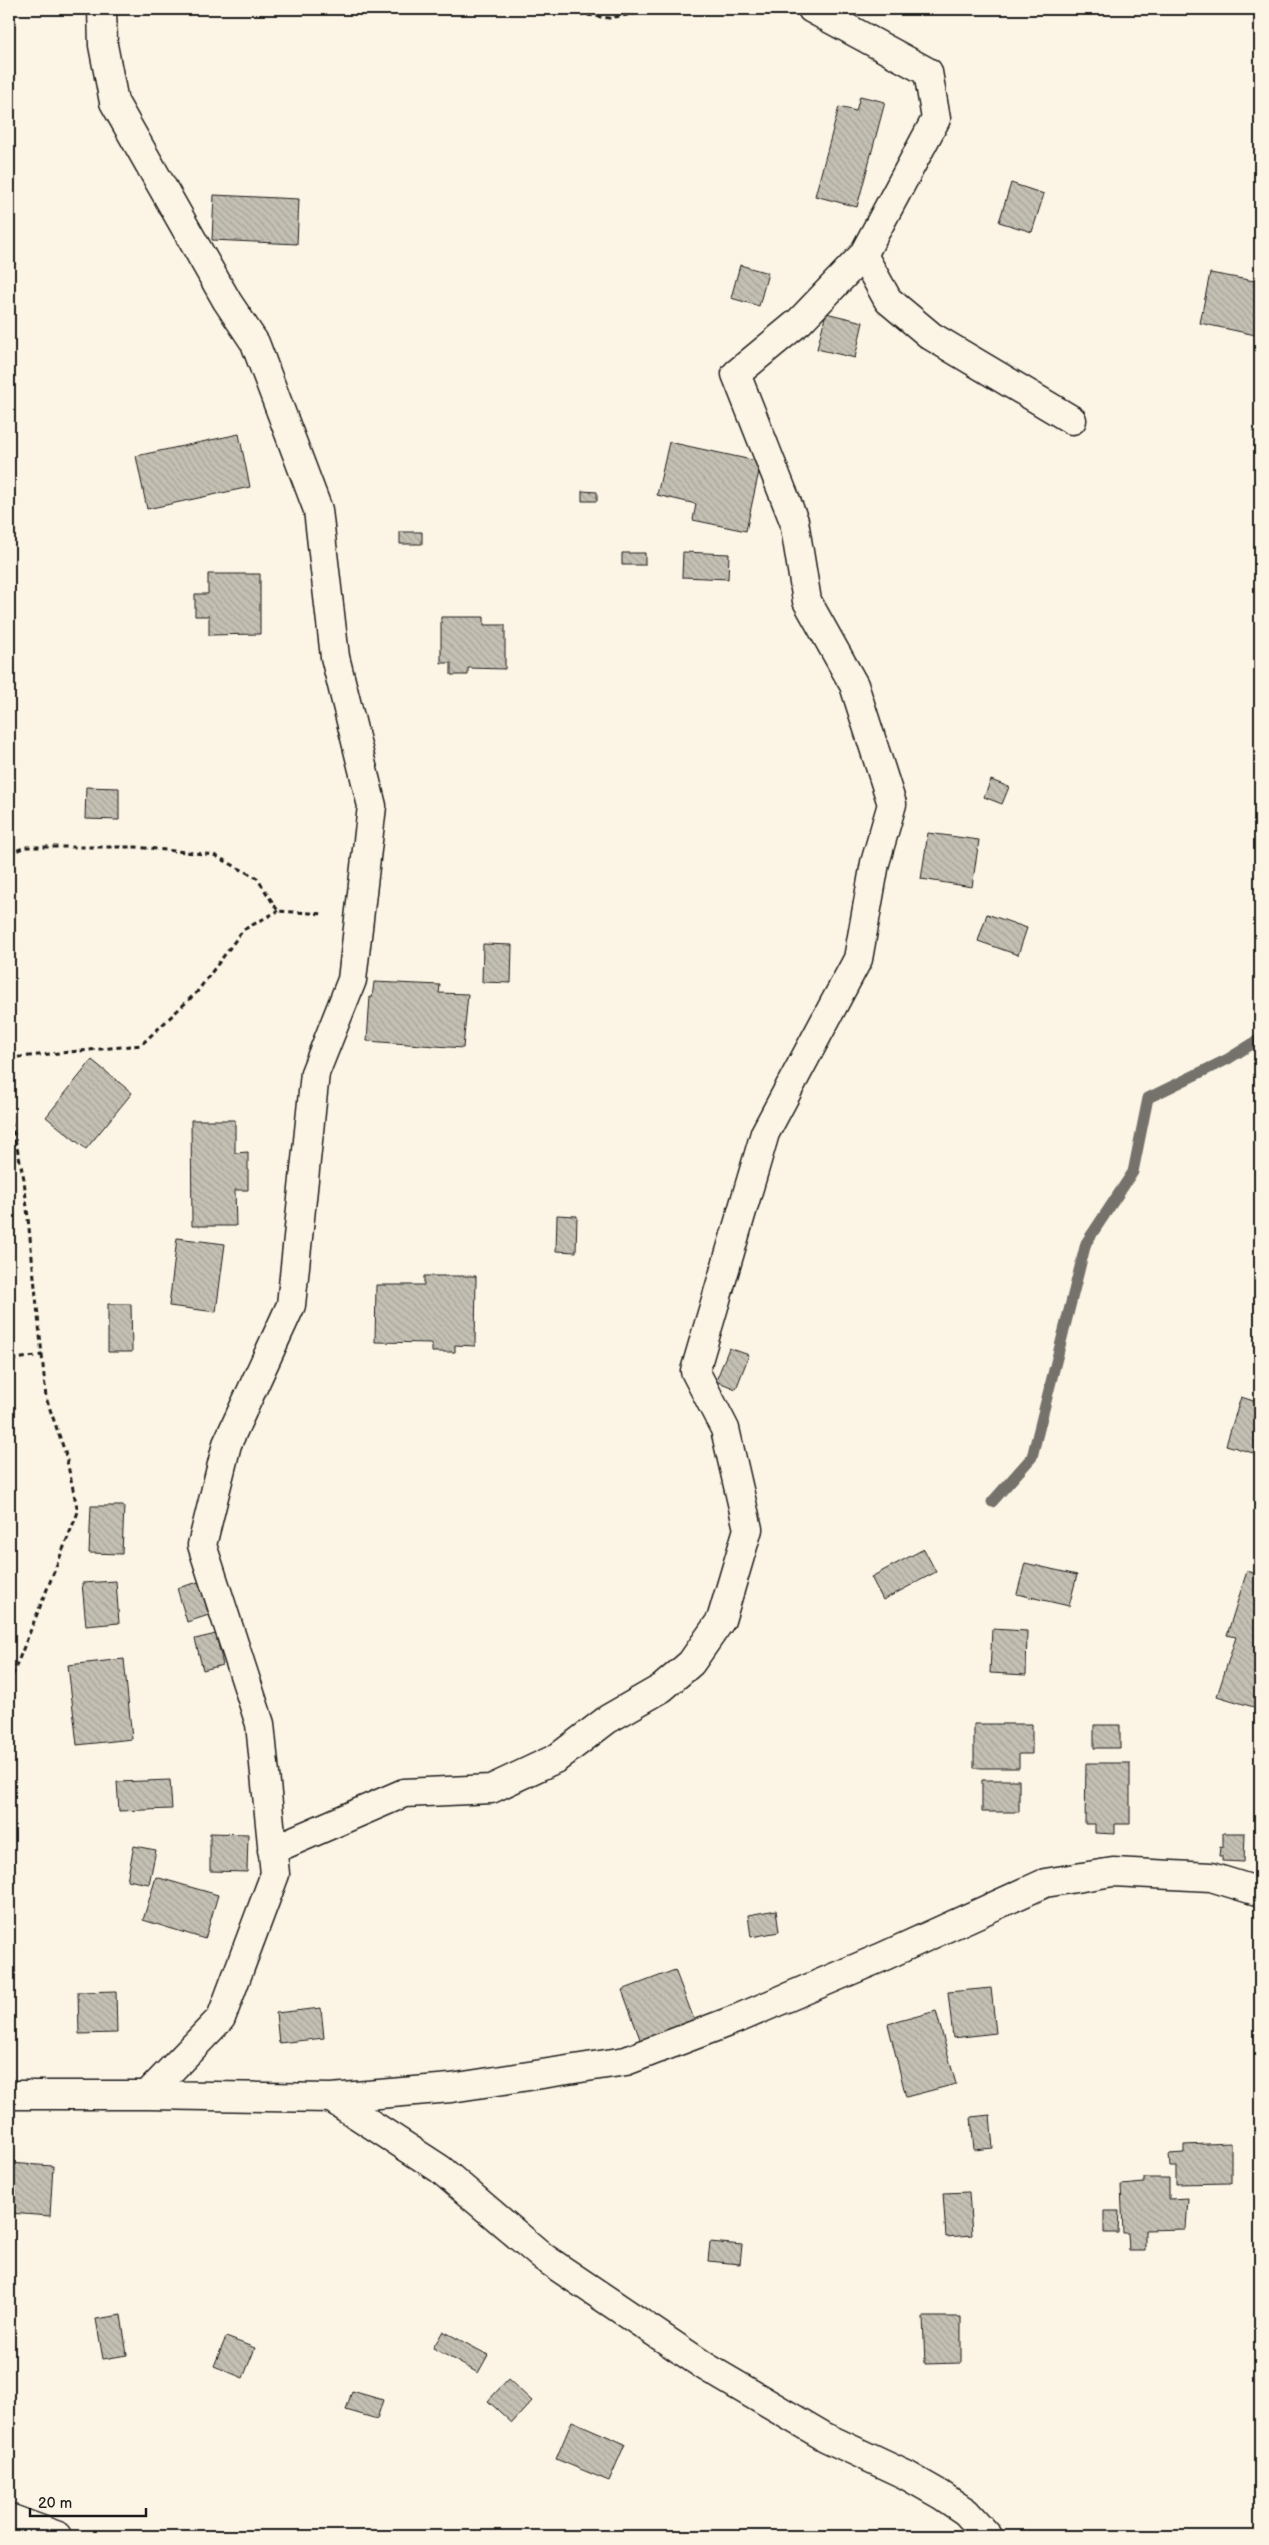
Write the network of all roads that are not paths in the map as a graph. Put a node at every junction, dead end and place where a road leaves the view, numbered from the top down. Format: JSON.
{"nodes":[{"id":1,"x":102,"y":9,"type":"edge"},
{"id":2,"x":812,"y":9,"type":"edge"},
{"id":3,"x":863,"y":255,"type":"junction"},
{"id":4,"x":1072,"y":420,"type":"dead end"},
{"id":5,"x":272,"y":1850,"type":"junction"},
{"id":6,"x":1260,"y":1892,"type":"edge"},
{"id":7,"x":147,"y":2094,"type":"junction"},
{"id":8,"x":9,"y":2095,"type":"edge"},
{"id":9,"x":331,"y":2098,"type":"junction"},
{"id":10,"x":9,"y":2518,"type":"edge"},
{"id":11,"x":58,"y":2536,"type":"edge"},
{"id":12,"x":988,"y":2536,"type":"edge"}],
"edges":[{"from":1,"to":5,"type":"street"},
{"from":2,"to":3,"type":"street"},
{"from":3,"to":4,"type":"street"},
{"from":3,"to":5,"type":"street"},
{"from":5,"to":7,"type":"street"},
{"from":6,"to":9,"type":"street"},
{"from":7,"to":8,"type":"street"},
{"from":7,"to":9,"type":"street"},
{"from":9,"to":12,"type":"street"},
{"from":10,"to":11,"type":"street"}]}
